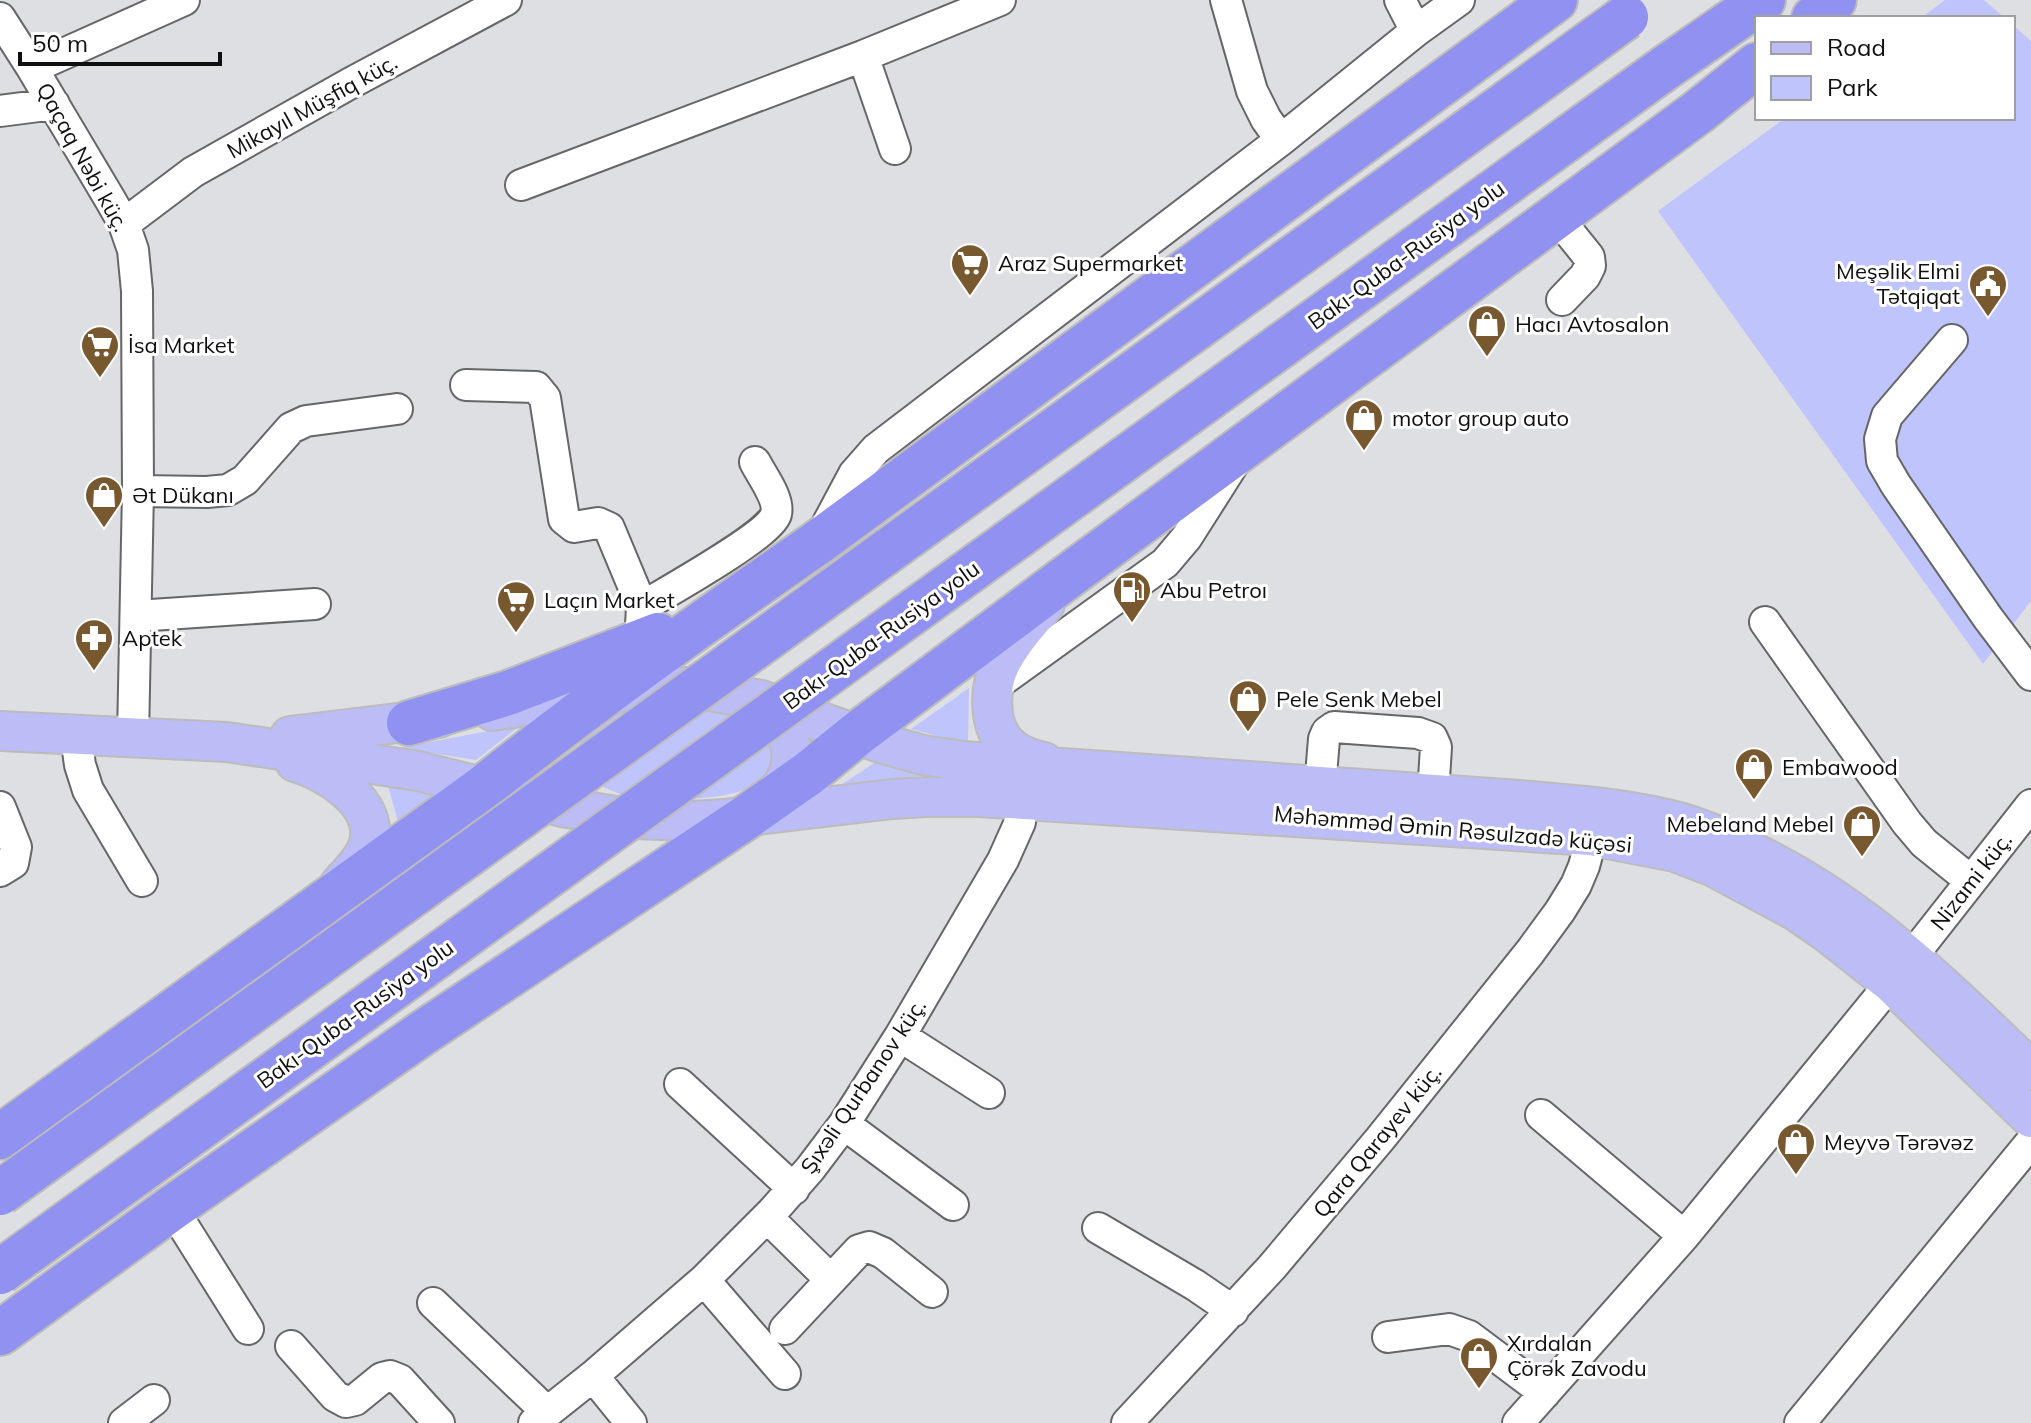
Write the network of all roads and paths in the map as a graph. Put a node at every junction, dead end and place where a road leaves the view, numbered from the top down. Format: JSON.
{"nodes":[{"id":1,"x":184,"y":0,"type":"edge"},
{"id":2,"x":506,"y":0,"type":"edge"},
{"id":3,"x":1000,"y":0,"type":"edge"},
{"id":4,"x":1226,"y":0,"type":"edge"},
{"id":5,"x":1400,"y":0,"type":"edge"},
{"id":6,"x":1459,"y":0,"type":"edge"},
{"id":7,"x":1555,"y":0,"type":"edge"},
{"id":8,"x":1763,"y":0,"type":"edge"},
{"id":9,"x":1834,"y":0,"type":"edge"},
{"id":10,"x":1638,"y":9,"type":"edge"},
{"id":11,"x":1816,"y":16,"type":"edge"},
{"id":12,"x":0,"y":18,"type":"edge"},
{"id":13,"x":1416,"y":31,"type":"junction"},
{"id":14,"x":863,"y":56,"type":"junction"},
{"id":15,"x":1755,"y":67,"type":"edge"},
{"id":16,"x":32,"y":68,"type":"junction"},
{"id":17,"x":54,"y":104,"type":"junction"},
{"id":18,"x":0,"y":111,"type":"edge"},
{"id":19,"x":1281,"y":140,"type":"junction"},
{"id":20,"x":895,"y":149,"type":"dead end"},
{"id":21,"x":521,"y":185,"type":"dead end"},
{"id":22,"x":1556,"y":216,"type":"junction"},
{"id":23,"x":124,"y":224,"type":"junction"},
{"id":24,"x":1562,"y":300,"type":"dead end"},
{"id":25,"x":1952,"y":340,"type":"dead end"},
{"id":26,"x":466,"y":385,"type":"dead end"},
{"id":27,"x":397,"y":409,"type":"dead end"},
{"id":28,"x":1246,"y":445,"type":"junction"},
{"id":29,"x":755,"y":462,"type":"dead end"},
{"id":30,"x":138,"y":491,"type":"junction"},
{"id":31,"x":817,"y":543,"type":"junction"},
{"id":32,"x":1071,"y":574,"type":"junction"},
{"id":33,"x":739,"y":596,"type":"junction"},
{"id":34,"x":315,"y":604,"type":"dead end"},
{"id":35,"x":136,"y":616,"type":"junction"},
{"id":36,"x":1765,"y":622,"type":"dead end"},
{"id":37,"x":641,"y":625,"type":"junction"},
{"id":38,"x":2031,"y":675,"type":"edge"},
{"id":39,"x":993,"y":687,"type":"junction"},
{"id":40,"x":735,"y":694,"type":"junction"},
{"id":41,"x":603,"y":695,"type":"junction"},
{"id":42,"x":409,"y":723,"type":"junction"},
{"id":43,"x":0,"y":731,"type":"edge"},
{"id":44,"x":857,"y":734,"type":"junction"},
{"id":45,"x":76,"y":736,"type":"junction"},
{"id":46,"x":133,"y":737,"type":"junction"},
{"id":47,"x":227,"y":742,"type":"junction"},
{"id":48,"x":1074,"y":770,"type":"junction"},
{"id":49,"x":484,"y":787,"type":"junction"},
{"id":50,"x":1320,"y":787,"type":"junction"},
{"id":51,"x":1433,"y":794,"type":"junction"},
{"id":52,"x":1022,"y":800,"type":"junction"},
{"id":53,"x":2031,"y":805,"type":"edge"},
{"id":54,"x":0,"y":807,"type":"edge"},
{"id":55,"x":748,"y":816,"type":"junction"},
{"id":56,"x":633,"y":819,"type":"junction"},
{"id":57,"x":1592,"y":836,"type":"junction"},
{"id":58,"x":0,"y":871,"type":"edge"},
{"id":59,"x":142,"y":881,"type":"dead end"},
{"id":60,"x":1971,"y":881,"type":"junction"},
{"id":61,"x":320,"y":906,"type":"junction"},
{"id":62,"x":1901,"y":970,"type":"junction"},
{"id":63,"x":900,"y":1036,"type":"junction"},
{"id":64,"x":2031,"y":1070,"type":"edge"},
{"id":65,"x":680,"y":1084,"type":"dead end"},
{"id":66,"x":989,"y":1093,"type":"dead end"},
{"id":67,"x":1541,"y":1115,"type":"dead end"},
{"id":68,"x":2031,"y":1118,"type":"edge"},
{"id":69,"x":844,"y":1124,"type":"junction"},
{"id":70,"x":0,"y":1137,"type":"edge"},
{"id":71,"x":2031,"y":1142,"type":"edge"},
{"id":72,"x":794,"y":1189,"type":"junction"},
{"id":73,"x":0,"y":1193,"type":"edge"},
{"id":74,"x":953,"y":1205,"type":"dead end"},
{"id":75,"x":172,"y":1208,"type":"junction"},
{"id":76,"x":767,"y":1217,"type":"junction"},
{"id":77,"x":1098,"y":1228,"type":"dead end"},
{"id":78,"x":1684,"y":1236,"type":"junction"},
{"id":79,"x":0,"y":1272,"type":"edge"},
{"id":80,"x":704,"y":1280,"type":"junction"},
{"id":81,"x":831,"y":1280,"type":"junction"},
{"id":82,"x":932,"y":1292,"type":"dead end"},
{"id":83,"x":433,"y":1303,"type":"dead end"},
{"id":84,"x":1233,"y":1311,"type":"junction"},
{"id":85,"x":248,"y":1329,"type":"dead end"},
{"id":86,"x":785,"y":1329,"type":"dead end"},
{"id":87,"x":0,"y":1333,"type":"edge"},
{"id":88,"x":1388,"y":1337,"type":"dead end"},
{"id":89,"x":291,"y":1346,"type":"dead end"},
{"id":90,"x":785,"y":1374,"type":"dead end"},
{"id":91,"x":593,"y":1376,"type":"junction"},
{"id":92,"x":1545,"y":1393,"type":"junction"},
{"id":93,"x":154,"y":1400,"type":"dead end"},
{"id":94,"x":540,"y":1418,"type":"edge"},
{"id":95,"x":124,"y":1423,"type":"edge"},
{"id":96,"x":439,"y":1423,"type":"edge"},
{"id":97,"x":631,"y":1423,"type":"edge"},
{"id":98,"x":1127,"y":1423,"type":"edge"},
{"id":99,"x":1518,"y":1423,"type":"edge"},
{"id":100,"x":1800,"y":1423,"type":"edge"}],
"edges":[{"from":1,"to":16,"type":"street"},
{"from":2,"to":23,"type":"street","name":"Mikayıl Müşfiq küç."},
{"from":3,"to":14,"type":"street"},
{"from":4,"to":19,"type":"street"},
{"from":5,"to":13,"type":"street"},
{"from":6,"to":13,"type":"street"},
{"from":7,"to":31,"type":"highway"},
{"from":8,"to":79,"type":"highway","name":"Bakı-Quba-Rusiya yolu","bridge":true},
{"from":9,"to":11,"type":"highway"},
{"from":10,"to":73,"type":"highway","bridge":true},
{"from":12,"to":16,"type":"street","name":"Qaçaq Nəbi küç."},
{"from":13,"to":19,"type":"street"},
{"from":14,"to":20,"type":"street"},
{"from":14,"to":21,"type":"street"},
{"from":15,"to":22,"type":"highway"},
{"from":16,"to":17,"type":"street","name":"Qaçaq Nəbi küç."},
{"from":17,"to":18,"type":"street"},
{"from":17,"to":23,"type":"street","name":"Qaçaq Nəbi küç."},
{"from":19,"to":31,"type":"street"},
{"from":22,"to":24,"type":"street"},
{"from":22,"to":28,"type":"highway"},
{"from":23,"to":30,"type":"street","name":"Qaçaq Nəbi küç."},
{"from":25,"to":38,"type":"street"},
{"from":26,"to":37,"type":"street"},
{"from":27,"to":30,"type":"street"},
{"from":28,"to":32,"type":"highway"},
{"from":28,"to":39,"type":"street"},
{"from":29,"to":37,"type":"street"},
{"from":30,"to":35,"type":"street","name":"Qaçaq Nəbi küç."},
{"from":31,"to":33,"type":"highway"},
{"from":32,"to":39,"type":"main road"},
{"from":32,"to":44,"type":"highway"},
{"from":33,"to":37,"type":"highway"},
{"from":33,"to":41,"type":"highway"},
{"from":34,"to":35,"type":"street"},
{"from":35,"to":46,"type":"street","name":"Qaçaq Nəbi küç."},
{"from":36,"to":60,"type":"street"},
{"from":37,"to":42,"type":"highway"},
{"from":39,"to":48,"type":"main road"},
{"from":40,"to":41,"type":"main road"},
{"from":40,"to":44,"type":"main road"},
{"from":40,"to":55,"type":"main road"},
{"from":41,"to":42,"type":"main road"},
{"from":41,"to":49,"type":"highway"},
{"from":41,"to":56,"type":"main road"},
{"from":42,"to":47,"type":"main road"},
{"from":43,"to":45,"type":"main road"},
{"from":44,"to":48,"type":"main road"},
{"from":44,"to":55,"type":"highway"},
{"from":45,"to":46,"type":"main road"},
{"from":45,"to":59,"type":"street"},
{"from":46,"to":47,"type":"main road"},
{"from":47,"to":49,"type":"main road"},
{"from":47,"to":61,"type":"main road"},
{"from":48,"to":50,"type":"main road","name":"Məhəmməd Əmin Rəsulzadə küçəsi"},
{"from":49,"to":56,"type":"main road"},
{"from":49,"to":61,"type":"highway"},
{"from":50,"to":51,"type":"main road","name":"Məhəmməd Əmin Rəsulzadə küçəsi"},
{"from":50,"to":51,"type":"street"},
{"from":51,"to":62,"type":"main road","name":"Məhəmməd Əmin Rəsulzadə küçəsi"},
{"from":52,"to":55,"type":"main road","name":"Məhəmməd Əmin Rəsulzadə küçəsi"},
{"from":52,"to":57,"type":"main road","name":"Məhəmməd Əmin Rəsulzadə küçəsi"},
{"from":52,"to":63,"type":"street","name":"Şıxəli Qurbanov küç."},
{"from":53,"to":60,"type":"street","name":"Nizami küç."},
{"from":54,"to":58,"type":"street"},
{"from":55,"to":56,"type":"main road"},
{"from":55,"to":75,"type":"highway"},
{"from":57,"to":62,"type":"main road","name":"Məhəmməd Əmin Rəsulzadə küçəsi"},
{"from":57,"to":84,"type":"street","name":"Qara Qarayev küç."},
{"from":60,"to":62,"type":"street","name":"Nizami küç."},
{"from":61,"to":70,"type":"highway"},
{"from":62,"to":64,"type":"main road","name":"Məhəmməd Əmin Rəsulzadə küçəsi"},
{"from":62,"to":68,"type":"main road","name":"Məhəmməd Əmin Rəsulzadə küçəsi"},
{"from":62,"to":78,"type":"street","name":"Nizami küç."},
{"from":63,"to":66,"type":"street"},
{"from":63,"to":69,"type":"street","name":"Şıxəli Qurbanov küç."},
{"from":65,"to":72,"type":"street"},
{"from":67,"to":78,"type":"street"},
{"from":69,"to":72,"type":"street","name":"Şıxəli Qurbanov küç."},
{"from":69,"to":74,"type":"street"},
{"from":71,"to":100,"type":"street"},
{"from":72,"to":76,"type":"street","name":"Şıxəli Qurbanov küç."},
{"from":75,"to":85,"type":"street"},
{"from":75,"to":87,"type":"highway"},
{"from":76,"to":80,"type":"street","name":"Şıxəli Qurbanov küç."},
{"from":76,"to":81,"type":"street"},
{"from":77,"to":84,"type":"street"},
{"from":78,"to":92,"type":"street","name":"Nizami küç."},
{"from":80,"to":90,"type":"street"},
{"from":80,"to":91,"type":"street","name":"Şıxəli Qurbanov küç."},
{"from":81,"to":82,"type":"street"},
{"from":81,"to":86,"type":"street"},
{"from":83,"to":94,"type":"street"},
{"from":84,"to":98,"type":"street","name":"Qara Qarayev küç."},
{"from":88,"to":92,"type":"street"},
{"from":89,"to":96,"type":"street"},
{"from":91,"to":94,"type":"street","name":"Şıxəli Qurbanov küç."},
{"from":91,"to":97,"type":"street"},
{"from":92,"to":99,"type":"street","name":"Nizami küç."},
{"from":93,"to":95,"type":"street"}]}
